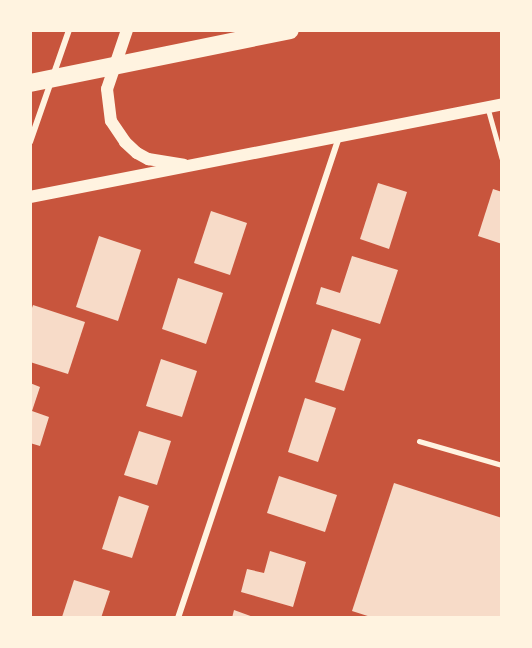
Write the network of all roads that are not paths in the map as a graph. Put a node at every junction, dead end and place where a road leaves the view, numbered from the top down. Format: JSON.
{"nodes":[{"id":1,"x":69,"y":30,"type":"edge"},
{"id":2,"x":127,"y":30,"type":"edge"},
{"id":3,"x":290,"y":30,"type":"edge"},
{"id":4,"x":30,"y":83,"type":"edge"},
{"id":5,"x":502,"y":104,"type":"edge"},
{"id":6,"x":488,"y":107,"type":"junction"},
{"id":7,"x":339,"y":137,"type":"junction"},
{"id":8,"x":30,"y":142,"type":"edge"},
{"id":9,"x":502,"y":158,"type":"edge"},
{"id":10,"x":194,"y":166,"type":"junction"},
{"id":11,"x":30,"y":197,"type":"edge"},
{"id":12,"x":419,"y":441,"type":"dead end"},
{"id":13,"x":502,"y":465,"type":"edge"},
{"id":14,"x":178,"y":618,"type":"edge"}],
"edges":[{"from":1,"to":8,"type":"street"},
{"from":2,"to":10,"type":"main road"},
{"from":3,"to":4,"type":"highway"},
{"from":5,"to":6,"type":"main road"},
{"from":6,"to":7,"type":"main road"},
{"from":6,"to":9,"type":"lane"},
{"from":7,"to":10,"type":"main road"},
{"from":7,"to":14,"type":"street"},
{"from":10,"to":11,"type":"main road"},
{"from":12,"to":13,"type":"lane"}]}
